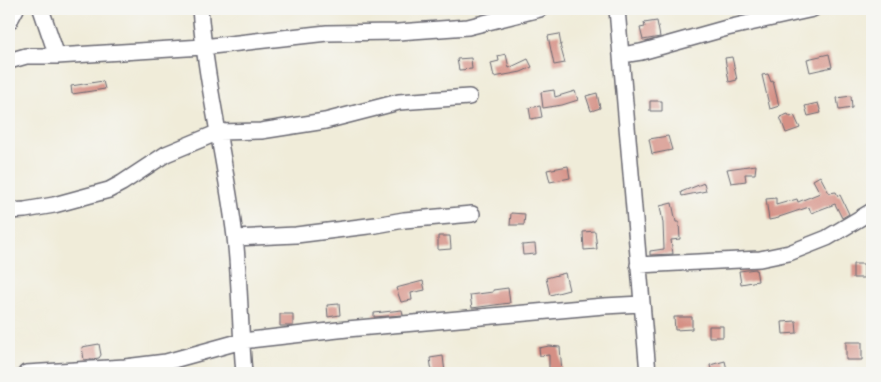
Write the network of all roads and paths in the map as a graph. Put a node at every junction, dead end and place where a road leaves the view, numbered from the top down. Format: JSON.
{"nodes":[{"id":1,"x":16,"y":9,"type":"edge"},
{"id":2,"x":40,"y":9,"type":"edge"},
{"id":3,"x":200,"y":9,"type":"edge"},
{"id":4,"x":540,"y":9,"type":"edge"},
{"id":5,"x":617,"y":9,"type":"edge"},
{"id":6,"x":813,"y":9,"type":"edge"},
{"id":7,"x":9,"y":22,"type":"edge"},
{"id":8,"x":203,"y":47,"type":"junction"},
{"id":9,"x":622,"y":55,"type":"junction"},
{"id":10,"x":57,"y":56,"type":"junction"},
{"id":11,"x":9,"y":61,"type":"edge"},
{"id":12,"x":469,"y":97,"type":"dead end"},
{"id":13,"x":219,"y":132,"type":"junction"},
{"id":14,"x":9,"y":211,"type":"edge"},
{"id":15,"x":872,"y":211,"type":"edge"},
{"id":16,"x":472,"y":214,"type":"dead end"},
{"id":17,"x":235,"y":238,"type":"junction"},
{"id":18,"x":638,"y":265,"type":"junction"},
{"id":19,"x":641,"y":304,"type":"junction"},
{"id":20,"x":242,"y":342,"type":"junction"},
{"id":21,"x":26,"y":373,"type":"edge"},
{"id":22,"x":244,"y":373,"type":"edge"},
{"id":23,"x":648,"y":373,"type":"edge"}],
"edges":[{"from":1,"to":7,"type":"street"},
{"from":2,"to":10,"type":"street"},
{"from":3,"to":8,"type":"street"},
{"from":4,"to":8,"type":"street"},
{"from":5,"to":9,"type":"street"},
{"from":6,"to":9,"type":"street"},
{"from":8,"to":10,"type":"street"},
{"from":8,"to":13,"type":"street"},
{"from":9,"to":18,"type":"street"},
{"from":10,"to":11,"type":"street"},
{"from":12,"to":13,"type":"street"},
{"from":13,"to":14,"type":"street"},
{"from":13,"to":17,"type":"street"},
{"from":15,"to":18,"type":"street"},
{"from":16,"to":17,"type":"street"},
{"from":17,"to":20,"type":"street"},
{"from":18,"to":19,"type":"street"},
{"from":19,"to":20,"type":"street"},
{"from":19,"to":23,"type":"street"},
{"from":20,"to":21,"type":"street"},
{"from":20,"to":22,"type":"street"}]}
